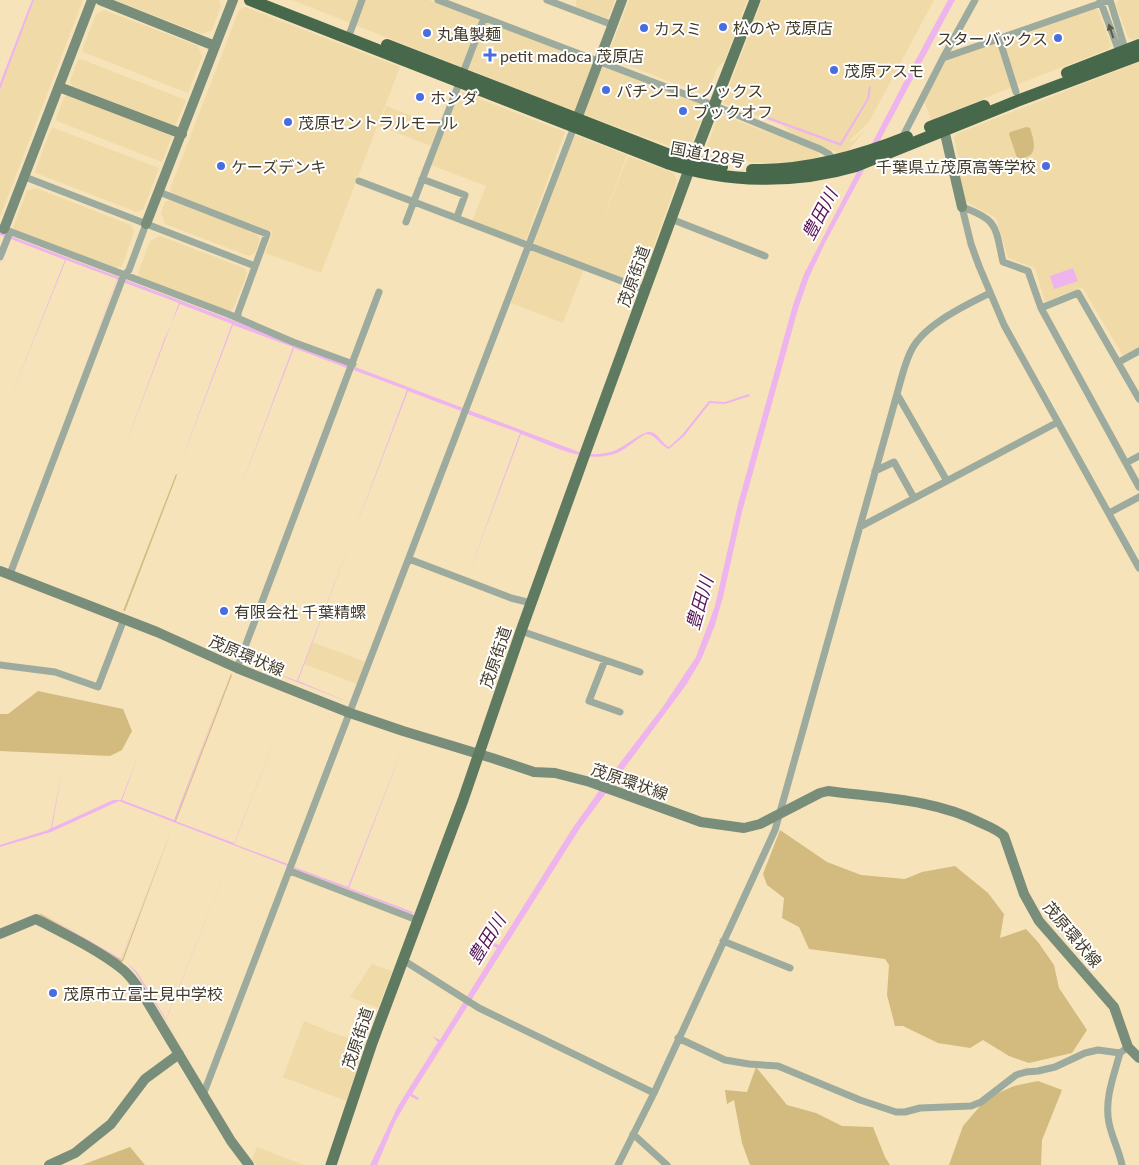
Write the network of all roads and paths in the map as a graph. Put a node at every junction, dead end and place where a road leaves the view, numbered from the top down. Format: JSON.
{"nodes":[{"id":1,"x":92,"y":0,"type":"edge"},
{"id":2,"x":100,"y":0,"type":"edge"},
{"id":3,"x":233,"y":0,"type":"edge"},
{"id":4,"x":250,"y":0,"type":"edge"},
{"id":5,"x":273,"y":0,"type":"edge"},
{"id":6,"x":362,"y":0,"type":"edge"},
{"id":7,"x":438,"y":0,"type":"edge"},
{"id":8,"x":547,"y":0,"type":"edge"},
{"id":9,"x":572,"y":0,"type":"edge"},
{"id":10,"x":622,"y":0,"type":"edge"},
{"id":11,"x":755,"y":0,"type":"edge"},
{"id":12,"x":975,"y":0,"type":"edge"},
{"id":13,"x":1110,"y":0,"type":"edge"},
{"id":14,"x":1100,"y":2,"type":"edge"},
{"id":15,"x":570,"y":8,"type":"junction"},
{"id":16,"x":484,"y":18,"type":"junction"},
{"id":17,"x":613,"y":25,"type":"junction"},
{"id":18,"x":349,"y":34,"type":"junction"},
{"id":19,"x":999,"y":38,"type":"junction"},
{"id":20,"x":215,"y":46,"type":"junction"},
{"id":21,"x":1127,"y":52,"type":"edge"},
{"id":22,"x":1139,"y":55,"type":"edge"},
{"id":23,"x":943,"y":58,"type":"junction"},
{"id":24,"x":599,"y":61,"type":"junction"},
{"id":25,"x":461,"y":78,"type":"junction"},
{"id":26,"x":59,"y":87,"type":"junction"},
{"id":27,"x":1016,"y":92,"type":"junction"},
{"id":28,"x":715,"y":106,"type":"junction"},
{"id":29,"x":575,"y":123,"type":"junction"},
{"id":30,"x":943,"y":127,"type":"junction"},
{"id":31,"x":182,"y":134,"type":"junction"},
{"id":32,"x":899,"y":143,"type":"junction"},
{"id":33,"x":691,"y":165,"type":"junction"},
{"id":34,"x":838,"y":166,"type":"junction"},
{"id":35,"x":25,"y":176,"type":"junction"},
{"id":36,"x":422,"y":179,"type":"junction"},
{"id":37,"x":359,"y":181,"type":"dead end"},
{"id":38,"x":159,"y":192,"type":"junction"},
{"id":39,"x":414,"y":201,"type":"junction"},
{"id":40,"x":962,"y":207,"type":"junction"},
{"id":41,"x":457,"y":217,"type":"junction"},
{"id":42,"x":671,"y":219,"type":"junction"},
{"id":43,"x":406,"y":222,"type":"dead end"},
{"id":44,"x":146,"y":224,"type":"junction"},
{"id":45,"x":4,"y":230,"type":"edge"},
{"id":46,"x":528,"y":246,"type":"junction"},
{"id":47,"x":765,"y":256,"type":"dead end"},
{"id":48,"x":0,"y":257,"type":"edge"},
{"id":49,"x":255,"y":266,"type":"junction"},
{"id":50,"x":125,"y":275,"type":"junction"},
{"id":51,"x":645,"y":290,"type":"junction"},
{"id":52,"x":379,"y":292,"type":"dead end"},
{"id":53,"x":990,"y":293,"type":"junction"},
{"id":54,"x":1041,"y":308,"type":"junction"},
{"id":55,"x":238,"y":318,"type":"junction"},
{"id":56,"x":1139,"y":351,"type":"edge"},
{"id":57,"x":1118,"y":362,"type":"junction"},
{"id":58,"x":352,"y":364,"type":"junction"},
{"id":59,"x":896,"y":394,"type":"junction"},
{"id":60,"x":1139,"y":399,"type":"edge"},
{"id":61,"x":1058,"y":422,"type":"junction"},
{"id":62,"x":1139,"y":456,"type":"edge"},
{"id":63,"x":1126,"y":463,"type":"junction"},
{"id":64,"x":875,"y":471,"type":"junction"},
{"id":65,"x":947,"y":481,"type":"junction"},
{"id":66,"x":1139,"y":487,"type":"edge"},
{"id":67,"x":1139,"y":497,"type":"edge"},
{"id":68,"x":914,"y":498,"type":"junction"},
{"id":69,"x":1109,"y":513,"type":"junction"},
{"id":70,"x":860,"y":527,"type":"junction"},
{"id":71,"x":409,"y":559,"type":"junction"},
{"id":72,"x":1139,"y":568,"type":"edge"},
{"id":73,"x":5,"y":572,"type":"edge"},
{"id":74,"x":531,"y":603,"type":"junction"},
{"id":75,"x":124,"y":620,"type":"junction"},
{"id":76,"x":521,"y":631,"type":"junction"},
{"id":77,"x":605,"y":660,"type":"junction"},
{"id":78,"x":0,"y":665,"type":"edge"},
{"id":79,"x":237,"y":668,"type":"junction"},
{"id":80,"x":640,"y":672,"type":"dead end"},
{"id":81,"x":620,"y":712,"type":"dead end"},
{"id":82,"x":350,"y":714,"type":"junction"},
{"id":83,"x":478,"y":754,"type":"junction"},
{"id":84,"x":780,"y":812,"type":"junction"},
{"id":85,"x":290,"y":871,"type":"junction"},
{"id":86,"x":417,"y":920,"type":"junction"},
{"id":87,"x":0,"y":934,"type":"edge"},
{"id":88,"x":723,"y":941,"type":"junction"},
{"id":89,"x":403,"y":960,"type":"junction"},
{"id":90,"x":790,"y":968,"type":"dead end"},
{"id":91,"x":678,"y":1038,"type":"junction"},
{"id":92,"x":1124,"y":1050,"type":"junction"},
{"id":93,"x":178,"y":1054,"type":"junction"},
{"id":94,"x":1138,"y":1056,"type":"edge"},
{"id":95,"x":654,"y":1092,"type":"junction"},
{"id":96,"x":203,"y":1095,"type":"junction"},
{"id":97,"x":633,"y":1134,"type":"junction"},
{"id":98,"x":49,"y":1165,"type":"edge"},
{"id":99,"x":249,"y":1165,"type":"edge"},
{"id":100,"x":331,"y":1165,"type":"edge"},
{"id":101,"x":618,"y":1165,"type":"edge"},
{"id":102,"x":668,"y":1165,"type":"edge"},
{"id":103,"x":1122,"y":1165,"type":"edge"}],
"edges":[{"from":1,"to":26,"type":"street"},
{"from":2,"to":20,"type":"street"},
{"from":3,"to":20,"type":"street"},
{"from":4,"to":18,"type":"highway","name":"国道128号"},
{"from":5,"to":18,"type":"highway","name":"国道128号"},
{"from":6,"to":18,"type":"street"},
{"from":7,"to":16,"type":"street"},
{"from":8,"to":15,"type":"street"},
{"from":9,"to":15,"type":"street"},
{"from":10,"to":17,"type":"street"},
{"from":11,"to":28,"type":"main road","name":"茂原街道"},
{"from":12,"to":23,"type":"street"},
{"from":13,"to":14,"type":"street"},
{"from":13,"to":21,"type":"street"},
{"from":14,"to":19,"type":"street"},
{"from":21,"to":14,"type":"street","one_way":true},
{"from":15,"to":17,"type":"street"},
{"from":16,"to":24,"type":"street"},
{"from":16,"to":25,"type":"street"},
{"from":17,"to":24,"type":"street"},
{"from":18,"to":25,"type":"highway","name":"国道128号"},
{"from":19,"to":23,"type":"street"},
{"from":19,"to":27,"type":"street"},
{"from":20,"to":31,"type":"street"},
{"from":21,"to":22,"type":"highway","name":"国道128号"},
{"from":21,"to":27,"type":"highway","name":"国道128号"},
{"from":21,"to":30,"type":"highway","name":"国道128号"},
{"from":23,"to":32,"type":"street"},
{"from":24,"to":28,"type":"street"},
{"from":24,"to":29,"type":"street"},
{"from":25,"to":29,"type":"highway","name":"国道128号"},
{"from":25,"to":36,"type":"street"},
{"from":26,"to":31,"type":"street"},
{"from":26,"to":35,"type":"street"},
{"from":27,"to":30,"type":"highway","name":"国道128号"},
{"from":28,"to":33,"type":"main road","name":"茂原街道"},
{"from":28,"to":34,"type":"street"},
{"from":29,"to":33,"type":"highway","name":"国道128号"},
{"from":29,"to":46,"type":"street"},
{"from":30,"to":32,"type":"highway","name":"国道128号"},
{"from":30,"to":40,"type":"street"},
{"from":31,"to":38,"type":"street"},
{"from":32,"to":34,"type":"highway","name":"国道128号"},
{"from":32,"to":34,"type":"highway","name":"国道128号"},
{"from":33,"to":34,"type":"highway","name":"国道128号"},
{"from":33,"to":42,"type":"main road","name":"茂原街道"},
{"from":35,"to":44,"type":"street"},
{"from":35,"to":45,"type":"street"},
{"from":36,"to":39,"type":"street"},
{"from":36,"to":41,"type":"street"},
{"from":37,"to":39,"type":"street"},
{"from":38,"to":44,"type":"street"},
{"from":38,"to":49,"type":"street"},
{"from":39,"to":41,"type":"street"},
{"from":39,"to":43,"type":"street"},
{"from":40,"to":53,"type":"street"},
{"from":40,"to":54,"type":"street"},
{"from":41,"to":46,"type":"street"},
{"from":42,"to":47,"type":"street"},
{"from":42,"to":51,"type":"main road","name":"茂原街道"},
{"from":44,"to":49,"type":"street"},
{"from":44,"to":50,"type":"street"},
{"from":45,"to":48,"type":"street"},
{"from":45,"to":50,"type":"street"},
{"from":46,"to":51,"type":"street"},
{"from":46,"to":71,"type":"street"},
{"from":49,"to":55,"type":"street"},
{"from":50,"to":55,"type":"street"},
{"from":50,"to":73,"type":"street"},
{"from":51,"to":74,"type":"main road","name":"茂原街道"},
{"from":52,"to":58,"type":"street"},
{"from":53,"to":59,"type":"street"},
{"from":53,"to":61,"type":"street"},
{"from":54,"to":57,"type":"street"},
{"from":54,"to":63,"type":"street"},
{"from":55,"to":58,"type":"street"},
{"from":56,"to":57,"type":"street"},
{"from":57,"to":60,"type":"street"},
{"from":58,"to":79,"type":"street"},
{"from":59,"to":64,"type":"street"},
{"from":59,"to":65,"type":"street"},
{"from":61,"to":65,"type":"street"},
{"from":61,"to":69,"type":"street"},
{"from":62,"to":63,"type":"street"},
{"from":63,"to":66,"type":"street"},
{"from":64,"to":68,"type":"street"},
{"from":64,"to":70,"type":"street"},
{"from":65,"to":68,"type":"street"},
{"from":67,"to":69,"type":"street"},
{"from":68,"to":70,"type":"street"},
{"from":69,"to":72,"type":"street"},
{"from":70,"to":84,"type":"street"},
{"from":71,"to":74,"type":"street"},
{"from":71,"to":82,"type":"street"},
{"from":73,"to":75,"type":"street","name":"茂原環状線"},
{"from":74,"to":76,"type":"main road","name":"茂原街道"},
{"from":75,"to":78,"type":"street"},
{"from":75,"to":79,"type":"street","name":"茂原環状線"},
{"from":76,"to":77,"type":"street"},
{"from":76,"to":83,"type":"main road","name":"茂原街道"},
{"from":77,"to":80,"type":"street"},
{"from":77,"to":81,"type":"street"},
{"from":79,"to":82,"type":"street","name":"茂原環状線"},
{"from":82,"to":83,"type":"street","name":"茂原環状線"},
{"from":82,"to":85,"type":"street"},
{"from":83,"to":84,"type":"street","name":"茂原環状線"},
{"from":83,"to":86,"type":"main road","name":"茂原街道"},
{"from":84,"to":88,"type":"street"},
{"from":84,"to":92,"type":"street","name":"茂原環状線"},
{"from":85,"to":86,"type":"street"},
{"from":85,"to":96,"type":"street"},
{"from":86,"to":89,"type":"main road","name":"茂原街道"},
{"from":87,"to":93,"type":"street"},
{"from":88,"to":90,"type":"street"},
{"from":88,"to":91,"type":"street"},
{"from":89,"to":95,"type":"street"},
{"from":89,"to":100,"type":"main road","name":"茂原街道"},
{"from":91,"to":92,"type":"street"},
{"from":91,"to":95,"type":"street"},
{"from":92,"to":94,"type":"street","name":"茂原環状線"},
{"from":92,"to":103,"type":"street"},
{"from":93,"to":96,"type":"street"},
{"from":93,"to":98,"type":"street"},
{"from":95,"to":97,"type":"street"},
{"from":96,"to":99,"type":"street"},
{"from":97,"to":101,"type":"street"},
{"from":97,"to":102,"type":"street"}]}
